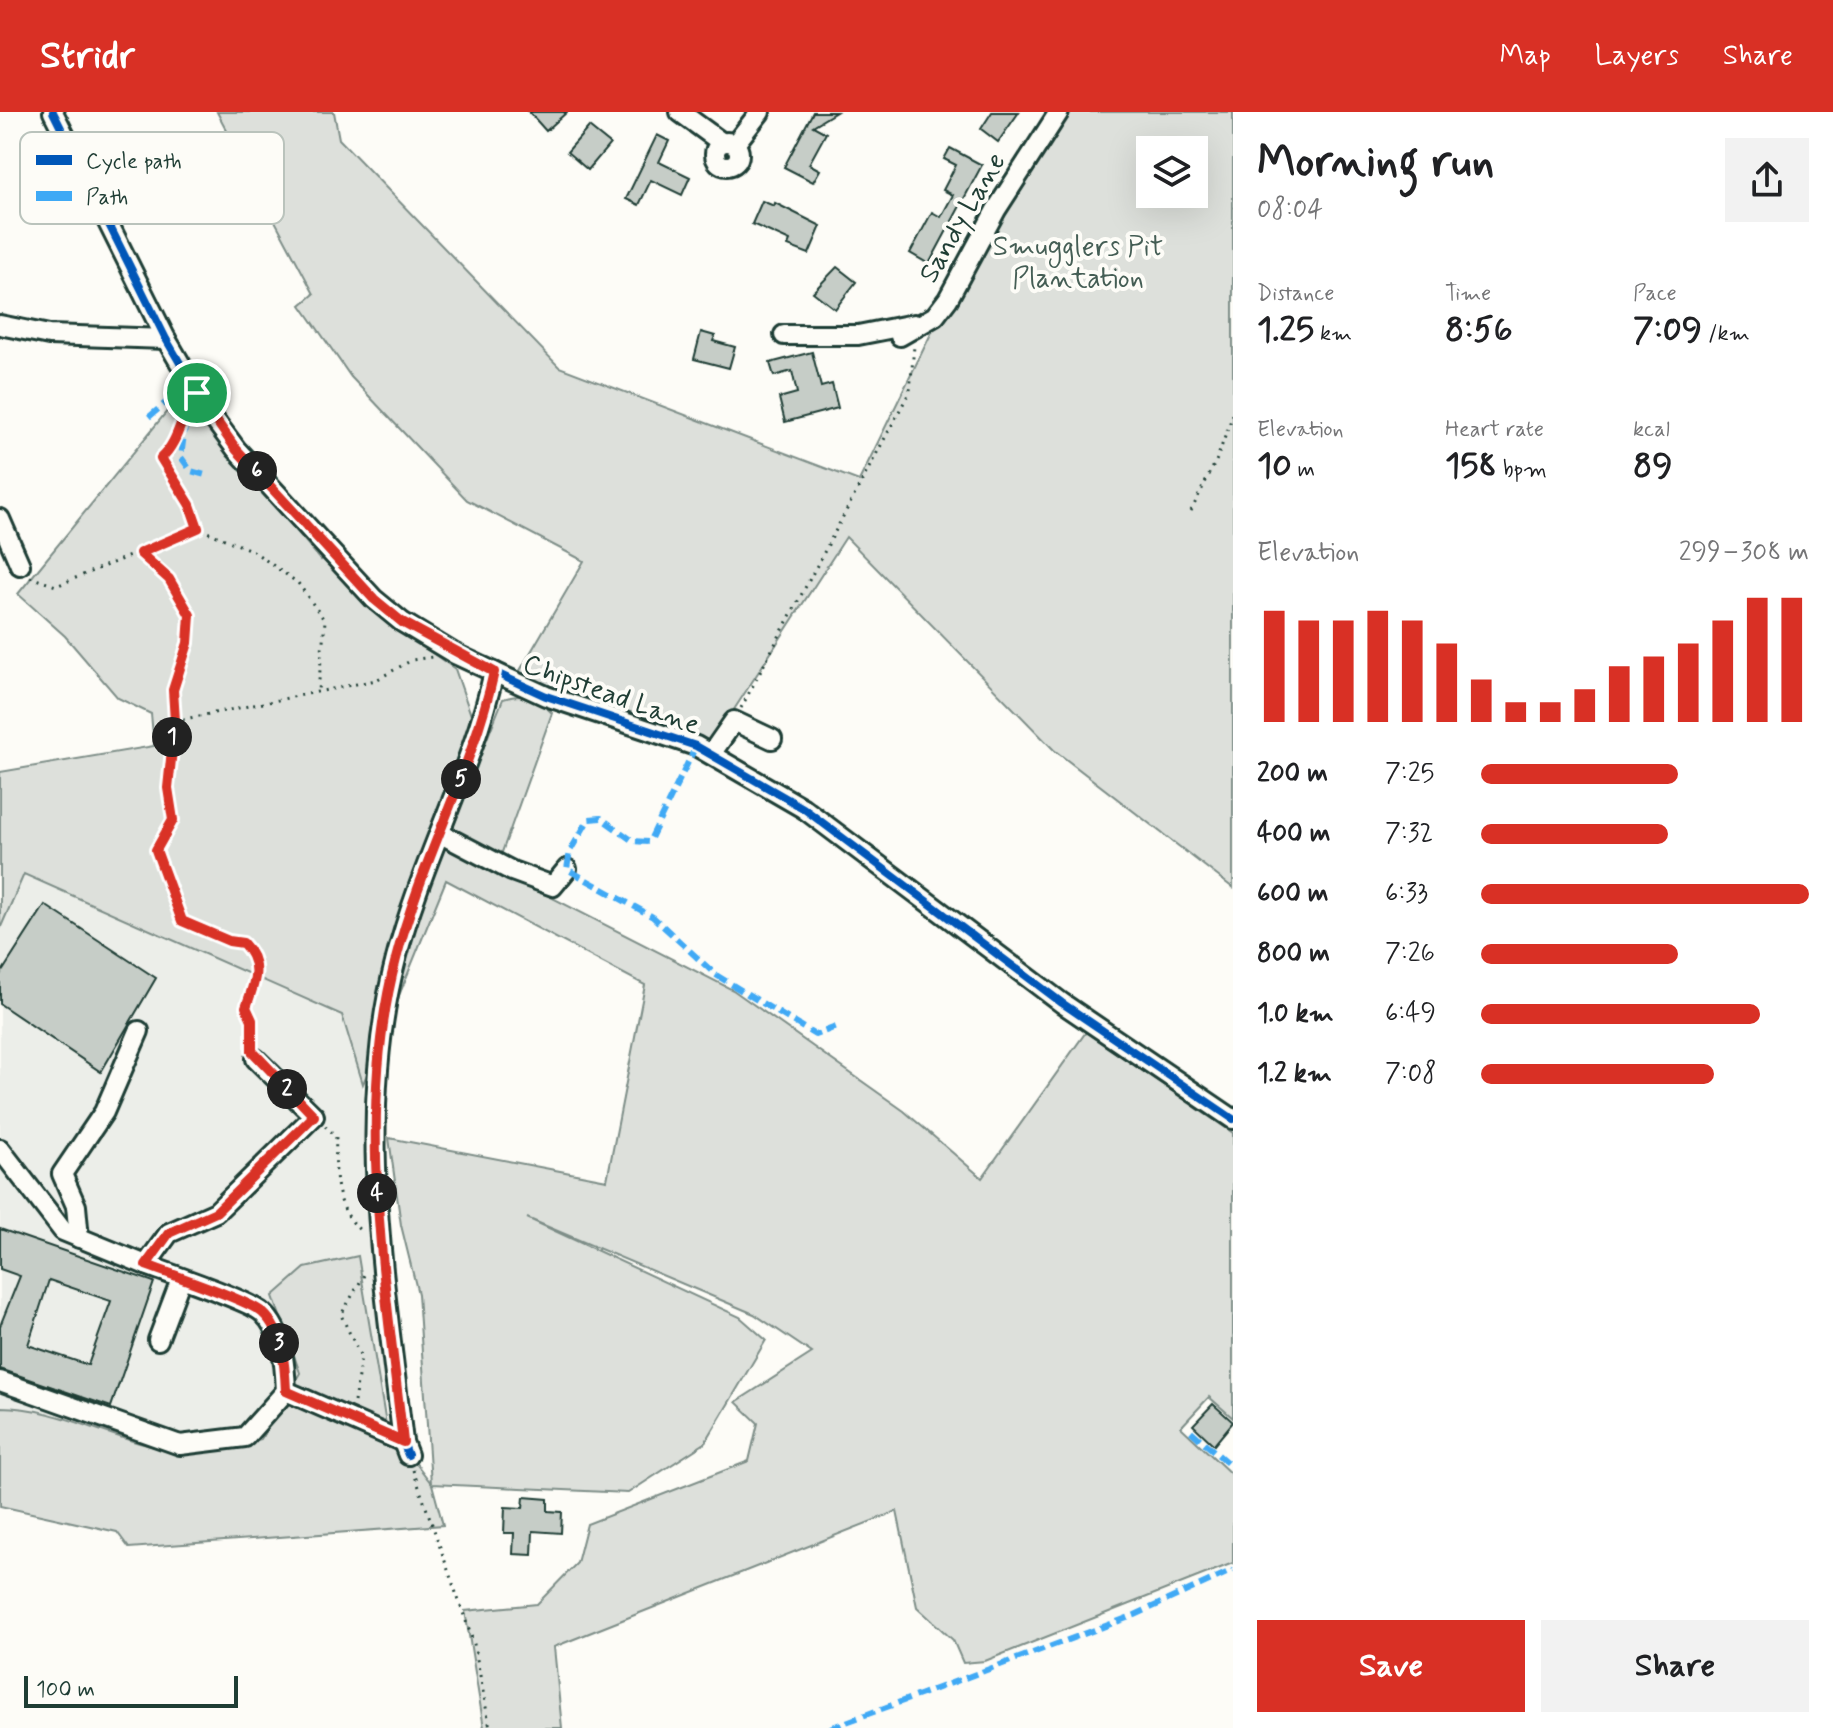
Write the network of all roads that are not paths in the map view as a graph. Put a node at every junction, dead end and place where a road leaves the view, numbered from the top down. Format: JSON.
{"nodes":[{"id":1,"x":53,"y":112,"type":"edge"},
{"id":2,"x":680,"y":112,"type":"edge"},
{"id":3,"x":760,"y":112,"type":"edge"},
{"id":4,"x":1059,"y":112,"type":"edge"},
{"id":5,"x":63,"y":132,"type":"edge"},
{"id":6,"x":109,"y":224,"type":"edge"},
{"id":7,"x":0,"y":325,"type":"edge"},
{"id":8,"x":784,"y":335,"type":"dead end"},
{"id":9,"x":166,"y":339,"type":"junction"},
{"id":10,"x":0,"y":519,"type":"edge"},
{"id":11,"x":20,"y":565,"type":"road end"},
{"id":12,"x":494,"y":672,"type":"junction"},
{"id":13,"x":772,"y":739,"type":"dead end"},
{"id":14,"x":711,"y":754,"type":"junction"},
{"id":15,"x":441,"y":834,"type":"junction"},
{"id":16,"x":567,"y":869,"type":"dead end"},
{"id":17,"x":139,"y":1031,"type":"dead end"},
{"id":18,"x":256,"y":1059,"type":"road end"},
{"id":19,"x":1233,"y":1119,"type":"edge"},
{"id":20,"x":0,"y":1149,"type":"edge"},
{"id":21,"x":79,"y":1238,"type":"junction"},
{"id":22,"x":146,"y":1265,"type":"junction"},
{"id":23,"x":181,"y":1279,"type":"junction"},
{"id":24,"x":158,"y":1340,"type":"dead end"},
{"id":25,"x":0,"y":1381,"type":"edge"},
{"id":26,"x":286,"y":1391,"type":"junction"}],
"edges":[{"from":1,"to":5,"type":"street","name":"Chipstead Lane"},
{"from":2,"to":3,"type":"street"},
{"from":4,"to":8,"type":"street","name":"Sandy Lane"},
{"from":6,"to":9,"type":"street","name":"Chipstead Lane"},
{"from":7,"to":9,"type":"street"},
{"from":9,"to":12,"type":"street","name":"Chipstead Lane"},
{"from":10,"to":11,"type":"street"},
{"from":12,"to":14,"type":"street","name":"Chipstead Lane"},
{"from":12,"to":15,"type":"street"},
{"from":13,"to":14,"type":"street"},
{"from":14,"to":19,"type":"street","name":"Chipstead Lane"},
{"from":15,"to":16,"type":"street"},
{"from":15,"to":26,"type":"street"},
{"from":17,"to":21,"type":"street"},
{"from":18,"to":22,"type":"street"},
{"from":20,"to":21,"type":"street"},
{"from":21,"to":22,"type":"street"},
{"from":22,"to":23,"type":"street"},
{"from":23,"to":24,"type":"street"},
{"from":23,"to":26,"type":"street"},
{"from":25,"to":26,"type":"street"}]}
